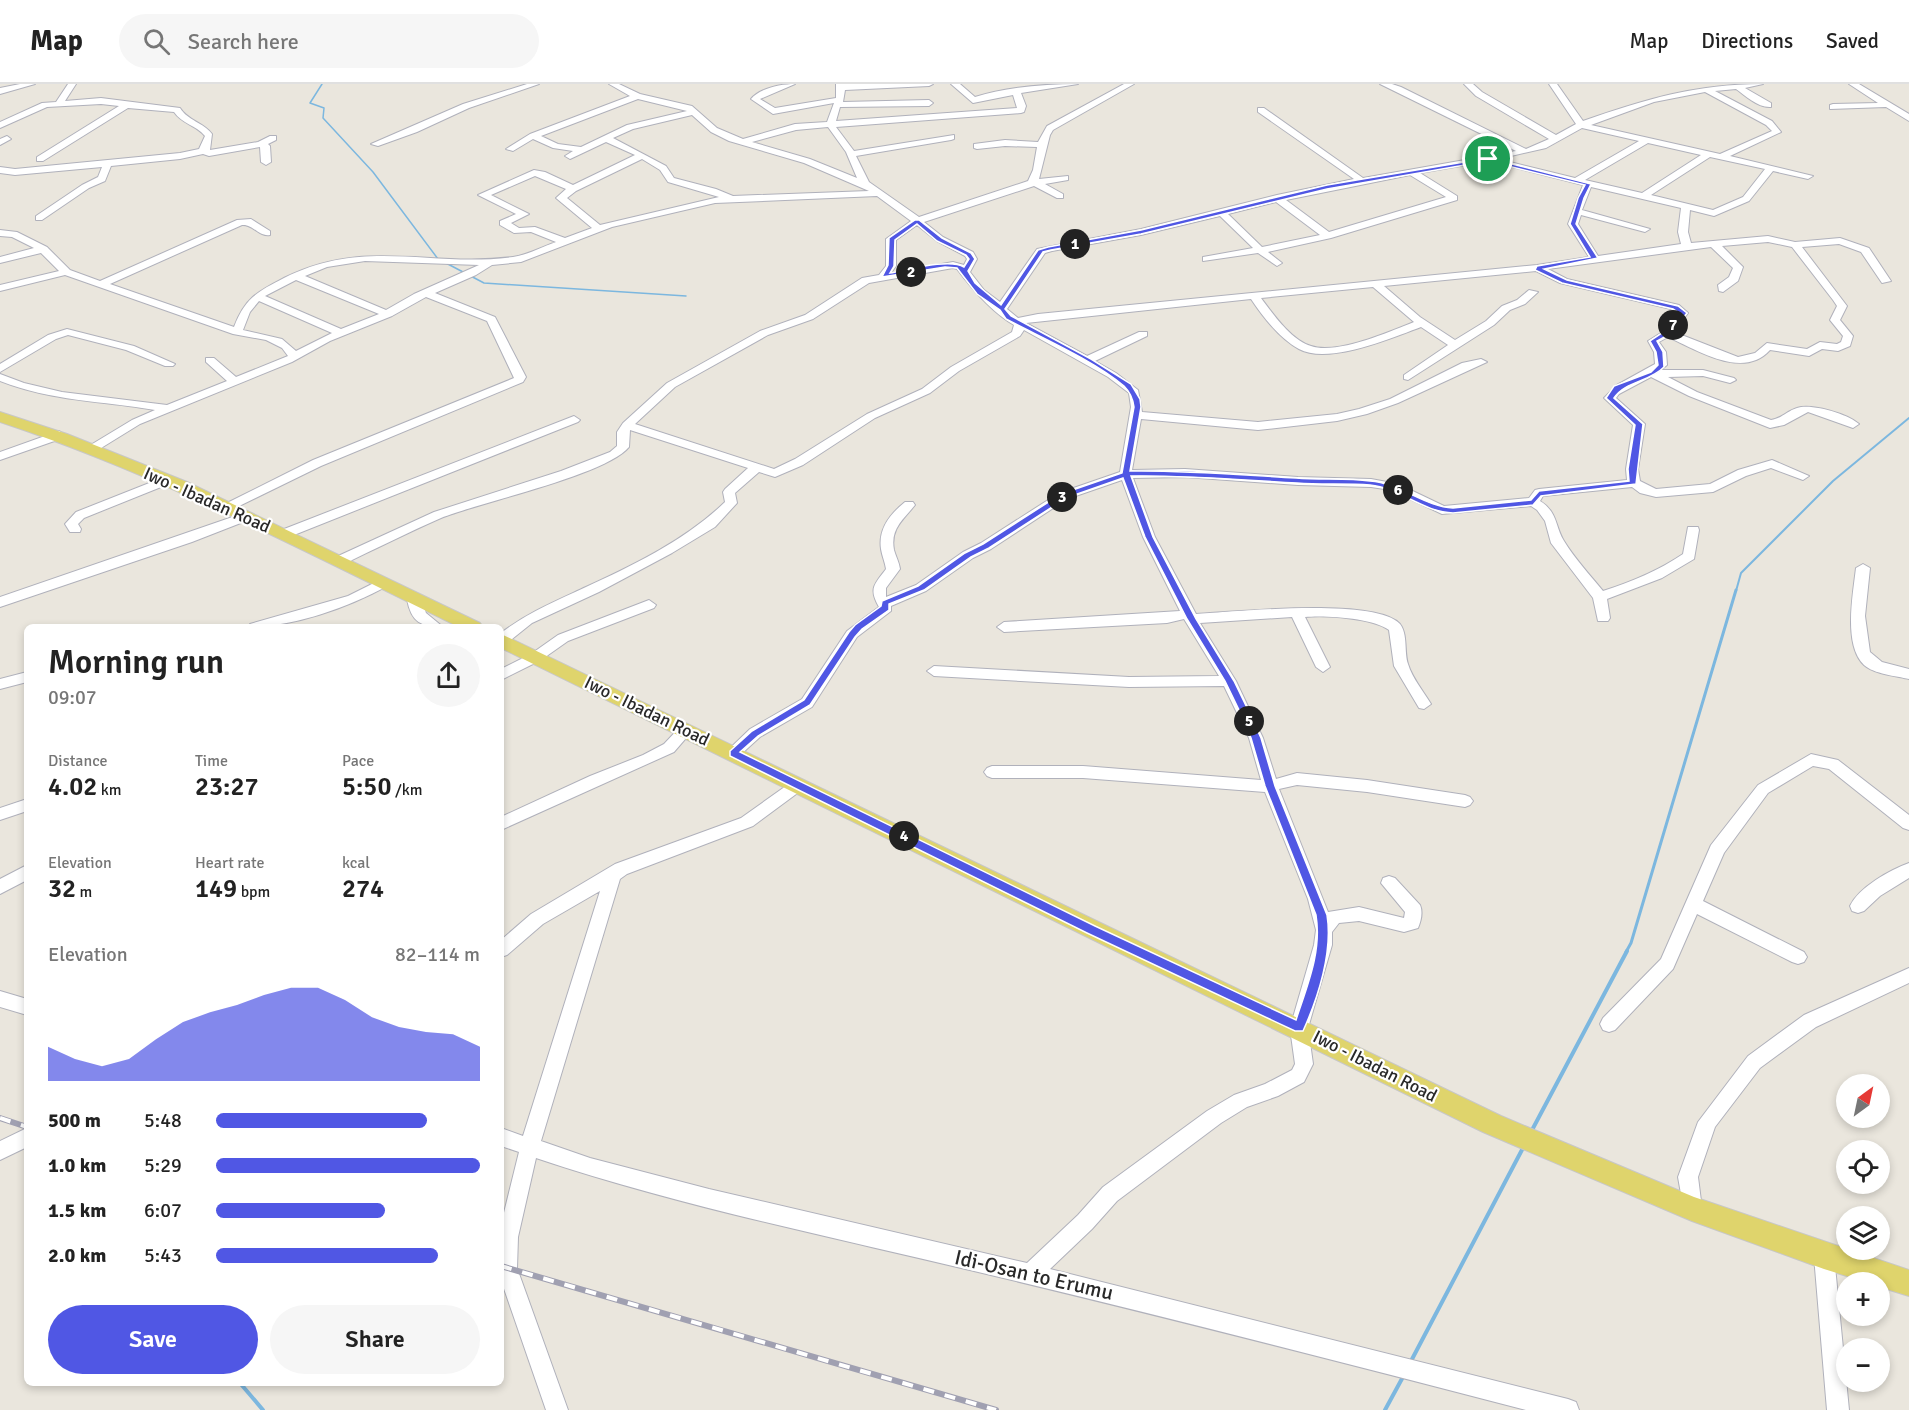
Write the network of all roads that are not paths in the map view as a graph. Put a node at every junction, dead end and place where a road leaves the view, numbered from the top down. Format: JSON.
{"nodes":[{"id":1,"x":31,"y":84,"type":"edge"},
{"id":2,"x":72,"y":84,"type":"edge"},
{"id":3,"x":535,"y":84,"type":"edge"},
{"id":4,"x":614,"y":84,"type":"edge"},
{"id":5,"x":791,"y":84,"type":"edge"},
{"id":6,"x":929,"y":84,"type":"edge"},
{"id":7,"x":956,"y":84,"type":"edge"},
{"id":8,"x":1130,"y":84,"type":"edge"},
{"id":9,"x":1384,"y":84,"type":"edge"},
{"id":10,"x":1468,"y":84,"type":"edge"},
{"id":11,"x":1553,"y":84,"type":"edge"},
{"id":12,"x":1759,"y":84,"type":"edge"},
{"id":13,"x":1856,"y":84,"type":"edge"},
{"id":14,"x":840,"y":86,"type":"edge"},
{"id":15,"x":1073,"y":87,"type":"edge"},
{"id":16,"x":1739,"y":87,"type":"junction"},
{"id":17,"x":1706,"y":89,"type":"junction"},
{"id":18,"x":0,"y":91,"type":"edge"},
{"id":19,"x":1016,"y":92,"type":"junction"},
{"id":20,"x":637,"y":96,"type":"junction"},
{"id":21,"x":1082,"y":99,"type":"dead end"},
{"id":22,"x":59,"y":103,"type":"junction"},
{"id":23,"x":838,"y":103,"type":"junction"},
{"id":24,"x":929,"y":104,"type":"dead end"},
{"id":25,"x":1094,"y":104,"type":"junction"},
{"id":26,"x":127,"y":105,"type":"junction"},
{"id":27,"x":1768,"y":105,"type":"dead end"},
{"id":28,"x":1885,"y":105,"type":"junction"},
{"id":29,"x":1833,"y":107,"type":"dead end"},
{"id":30,"x":1261,"y":110,"type":"dead end"},
{"id":31,"x":695,"y":112,"type":"junction"},
{"id":32,"x":1909,"y":118,"type":"edge"},
{"id":33,"x":833,"y":124,"type":"junction"},
{"id":34,"x":0,"y":125,"type":"edge"},
{"id":35,"x":1581,"y":125,"type":"junction"},
{"id":36,"x":533,"y":136,"type":"junction"},
{"id":37,"x":951,"y":137,"type":"dead end"},
{"id":38,"x":273,"y":138,"type":"dead end"},
{"id":39,"x":605,"y":138,"type":"junction"},
{"id":40,"x":1556,"y":139,"type":"junction"},
{"id":41,"x":1646,"y":140,"type":"junction"},
{"id":42,"x":743,"y":142,"type":"junction"},
{"id":43,"x":261,"y":144,"type":"junction"},
{"id":44,"x":375,"y":144,"type":"dead end"},
{"id":45,"x":977,"y":146,"type":"dead end"},
{"id":46,"x":1041,"y":146,"type":"junction"},
{"id":47,"x":510,"y":149,"type":"dead end"},
{"id":48,"x":582,"y":150,"type":"junction"},
{"id":49,"x":203,"y":151,"type":"junction"},
{"id":50,"x":1525,"y":152,"type":"junction"},
{"id":51,"x":1709,"y":153,"type":"junction"},
{"id":52,"x":851,"y":154,"type":"junction"},
{"id":53,"x":642,"y":155,"type":"junction"},
{"id":54,"x":570,"y":156,"type":"dead end"},
{"id":55,"x":1722,"y":156,"type":"junction"},
{"id":56,"x":40,"y":159,"type":"dead end"},
{"id":57,"x":1488,"y":159,"type":"junction"},
{"id":58,"x":266,"y":162,"type":"dead end"},
{"id":59,"x":107,"y":165,"type":"junction"},
{"id":60,"x":1771,"y":167,"type":"junction"},
{"id":61,"x":0,"y":170,"type":"edge"},
{"id":62,"x":1412,"y":172,"type":"junction"},
{"id":63,"x":1808,"y":176,"type":"dead end"},
{"id":64,"x":1065,"y":178,"type":"dead end"},
{"id":65,"x":1362,"y":181,"type":"junction"},
{"id":66,"x":1576,"y":181,"type":"junction"},
{"id":67,"x":1035,"y":183,"type":"junction"},
{"id":68,"x":865,"y":184,"type":"junction"},
{"id":69,"x":1588,"y":184,"type":"junction"},
{"id":70,"x":573,"y":189,"type":"junction"},
{"id":71,"x":878,"y":193,"type":"junction"},
{"id":72,"x":1060,"y":196,"type":"dead end"},
{"id":73,"x":1642,"y":196,"type":"junction"},
{"id":74,"x":729,"y":198,"type":"junction"},
{"id":75,"x":1277,"y":198,"type":"junction"},
{"id":76,"x":1686,"y":206,"type":"junction"},
{"id":77,"x":1576,"y":210,"type":"junction"},
{"id":78,"x":1221,"y":212,"type":"junction"},
{"id":79,"x":39,"y":218,"type":"dead end"},
{"id":80,"x":917,"y":221,"type":"junction"},
{"id":81,"x":599,"y":229,"type":"junction"},
{"id":82,"x":1645,"y":229,"type":"dead end"},
{"id":83,"x":0,"y":233,"type":"edge"},
{"id":84,"x":267,"y":233,"type":"dead end"},
{"id":85,"x":1328,"y":236,"type":"junction"},
{"id":86,"x":565,"y":242,"type":"junction"},
{"id":87,"x":1714,"y":244,"type":"junction"},
{"id":88,"x":1795,"y":245,"type":"junction"},
{"id":89,"x":1687,"y":246,"type":"junction"},
{"id":90,"x":43,"y":249,"type":"junction"},
{"id":91,"x":1260,"y":250,"type":"junction"},
{"id":92,"x":1594,"y":258,"type":"junction"},
{"id":93,"x":1207,"y":259,"type":"dead end"},
{"id":94,"x":0,"y":260,"type":"edge"},
{"id":95,"x":490,"y":262,"type":"junction"},
{"id":96,"x":1277,"y":263,"type":"dead end"},
{"id":97,"x":1537,"y":268,"type":"junction"},
{"id":98,"x":965,"y":271,"type":"junction"},
{"id":99,"x":66,"y":272,"type":"junction"},
{"id":100,"x":884,"y":275,"type":"junction"},
{"id":101,"x":296,"y":276,"type":"junction"},
{"id":102,"x":1886,"y":281,"type":"dead end"},
{"id":103,"x":101,"y":284,"type":"junction"},
{"id":104,"x":1375,"y":284,"type":"junction"},
{"id":105,"x":0,"y":288,"type":"edge"},
{"id":106,"x":1723,"y":289,"type":"dead end"},
{"id":107,"x":1533,"y":292,"type":"dead end"},
{"id":108,"x":426,"y":293,"type":"junction"},
{"id":109,"x":257,"y":296,"type":"junction"},
{"id":110,"x":1254,"y":296,"type":"junction"},
{"id":111,"x":1002,"y":309,"type":"junction"},
{"id":112,"x":388,"y":314,"type":"junction"},
{"id":113,"x":1018,"y":321,"type":"junction"},
{"id":114,"x":1422,"y":324,"type":"junction"},
{"id":115,"x":237,"y":332,"type":"junction"},
{"id":116,"x":341,"y":333,"type":"junction"},
{"id":117,"x":1668,"y":333,"type":"junction"},
{"id":118,"x":1143,"y":334,"type":"dead end"},
{"id":119,"x":1455,"y":345,"type":"junction"},
{"id":120,"x":294,"y":357,"type":"junction"},
{"id":121,"x":210,"y":360,"type":"dead end"},
{"id":122,"x":1088,"y":360,"type":"junction"},
{"id":123,"x":1481,"y":362,"type":"dead end"},
{"id":124,"x":169,"y":364,"type":"dead end"},
{"id":125,"x":0,"y":369,"type":"edge"},
{"id":126,"x":1653,"y":374,"type":"junction"},
{"id":127,"x":0,"y":377,"type":"edge"},
{"id":128,"x":1408,"y":377,"type":"dead end"},
{"id":129,"x":1730,"y":380,"type":"dead end"},
{"id":130,"x":234,"y":381,"type":"junction"},
{"id":131,"x":169,"y":409,"type":"junction"},
{"id":132,"x":1136,"y":415,"type":"junction"},
{"id":133,"x":0,"y":417,"type":"edge"},
{"id":134,"x":574,"y":420,"type":"dead end"},
{"id":135,"x":1853,"y":424,"type":"dead end"},
{"id":136,"x":627,"y":425,"type":"junction"},
{"id":137,"x":59,"y":435,"type":"junction"},
{"id":138,"x":93,"y":450,"type":"junction"},
{"id":139,"x":0,"y":456,"type":"edge"},
{"id":140,"x":756,"y":468,"type":"junction"},
{"id":141,"x":1126,"y":474,"type":"junction"},
{"id":142,"x":1803,"y":476,"type":"dead end"},
{"id":143,"x":166,"y":480,"type":"junction"},
{"id":144,"x":1634,"y":483,"type":"junction"},
{"id":145,"x":1533,"y":502,"type":"junction"},
{"id":146,"x":909,"y":505,"type":"dead end"},
{"id":147,"x":229,"y":507,"type":"junction"},
{"id":148,"x":247,"y":516,"type":"junction"},
{"id":149,"x":75,"y":530,"type":"dead end"},
{"id":150,"x":1693,"y":530,"type":"dead end"},
{"id":151,"x":284,"y":534,"type":"junction"},
{"id":152,"x":341,"y":560,"type":"junction"},
{"id":153,"x":1863,"y":568,"type":"dead end"},
{"id":154,"x":382,"y":583,"type":"junction"},
{"id":155,"x":1600,"y":597,"type":"junction"},
{"id":156,"x":414,"y":599,"type":"junction"},
{"id":157,"x":0,"y":602,"type":"edge"},
{"id":158,"x":885,"y":603,"type":"junction"},
{"id":159,"x":649,"y":605,"type":"dead end"},
{"id":160,"x":1296,"y":612,"type":"junction"},
{"id":161,"x":1190,"y":617,"type":"junction"},
{"id":162,"x":1603,"y":618,"type":"dead end"},
{"id":163,"x":266,"y":624,"type":"edge"},
{"id":164,"x":430,"y":624,"type":"edge"},
{"id":165,"x":468,"y":624,"type":"edge"},
{"id":166,"x":1004,"y":627,"type":"dead end"},
{"id":167,"x":504,"y":656,"type":"edge"},
{"id":168,"x":504,"y":657,"type":"edge"},
{"id":169,"x":536,"y":657,"type":"junction"},
{"id":170,"x":1323,"y":667,"type":"dead end"},
{"id":171,"x":934,"y":671,"type":"dead end"},
{"id":172,"x":1909,"y":674,"type":"edge"},
{"id":173,"x":24,"y":678,"type":"edge"},
{"id":174,"x":1230,"y":681,"type":"junction"},
{"id":175,"x":0,"y":684,"type":"edge"},
{"id":176,"x":1424,"y":704,"type":"dead end"},
{"id":177,"x":686,"y":730,"type":"junction"},
{"id":178,"x":733,"y":753,"type":"junction"},
{"id":179,"x":992,"y":772,"type":"dead end"},
{"id":180,"x":798,"y":785,"type":"junction"},
{"id":181,"x":1270,"y":786,"type":"junction"},
{"id":182,"x":1465,"y":801,"type":"dead end"},
{"id":183,"x":24,"y":806,"type":"edge"},
{"id":184,"x":0,"y":814,"type":"edge"},
{"id":185,"x":504,"y":823,"type":"edge"},
{"id":186,"x":1909,"y":824,"type":"edge"},
{"id":187,"x":1909,"y":870,"type":"edge"},
{"id":188,"x":24,"y":874,"type":"edge"},
{"id":189,"x":613,"y":875,"type":"junction"},
{"id":190,"x":1901,"y":881,"type":"edge"},
{"id":191,"x":1389,"y":883,"type":"dead end"},
{"id":192,"x":0,"y":887,"type":"edge"},
{"id":193,"x":1695,"y":905,"type":"junction"},
{"id":194,"x":1858,"y":906,"type":"dead end"},
{"id":195,"x":1324,"y":930,"type":"junction"},
{"id":196,"x":504,"y":948,"type":"edge"},
{"id":197,"x":1798,"y":957,"type":"dead end"},
{"id":198,"x":1909,"y":975,"type":"edge"},
{"id":199,"x":0,"y":999,"type":"edge"},
{"id":200,"x":24,"y":1007,"type":"edge"},
{"id":201,"x":1609,"y":1024,"type":"dead end"},
{"id":202,"x":1299,"y":1028,"type":"junction"},
{"id":203,"x":504,"y":1138,"type":"edge"},
{"id":204,"x":24,"y":1139,"type":"edge"},
{"id":205,"x":530,"y":1145,"type":"junction"},
{"id":206,"x":0,"y":1151,"type":"edge"},
{"id":207,"x":1692,"y":1209,"type":"junction"},
{"id":208,"x":1824,"y":1256,"type":"junction"},
{"id":209,"x":1031,"y":1273,"type":"junction"},
{"id":210,"x":1909,"y":1283,"type":"edge"},
{"id":211,"x":557,"y":1410,"type":"edge"},
{"id":212,"x":1568,"y":1410,"type":"edge"},
{"id":213,"x":1838,"y":1410,"type":"edge"}],
"edges":[{"from":1,"to":18,"type":"street"},
{"from":2,"to":22,"type":"street"},
{"from":3,"to":44,"type":"street"},
{"from":4,"to":20,"type":"street"},
{"from":5,"to":23,"type":"street"},
{"from":6,"to":14,"type":"street"},
{"from":7,"to":19,"type":"street"},
{"from":8,"to":25,"type":"street"},
{"from":9,"to":50,"type":"street"},
{"from":10,"to":40,"type":"street"},
{"from":11,"to":35,"type":"street"},
{"from":12,"to":16,"type":"street"},
{"from":13,"to":28,"type":"street"},
{"from":14,"to":23,"type":"street"},
{"from":15,"to":19,"type":"street"},
{"from":16,"to":17,"type":"street"},
{"from":16,"to":27,"type":"street"},
{"from":17,"to":35,"type":"street"},
{"from":17,"to":55,"type":"street"},
{"from":19,"to":33,"type":"street"},
{"from":20,"to":31,"type":"street"},
{"from":20,"to":36,"type":"street"},
{"from":21,"to":25,"type":"street"},
{"from":22,"to":26,"type":"street"},
{"from":22,"to":34,"type":"street"},
{"from":23,"to":24,"type":"street"},
{"from":23,"to":33,"type":"street"},
{"from":25,"to":46,"type":"street"},
{"from":26,"to":49,"type":"street"},
{"from":26,"to":56,"type":"street"},
{"from":28,"to":29,"type":"street"},
{"from":28,"to":32,"type":"street"},
{"from":30,"to":65,"type":"street"},
{"from":31,"to":39,"type":"street"},
{"from":31,"to":42,"type":"street"},
{"from":33,"to":42,"type":"street"},
{"from":33,"to":52,"type":"street"},
{"from":35,"to":40,"type":"street"},
{"from":35,"to":41,"type":"street"},
{"from":36,"to":47,"type":"street"},
{"from":36,"to":48,"type":"street"},
{"from":37,"to":52,"type":"street"},
{"from":38,"to":43,"type":"street"},
{"from":39,"to":48,"type":"street"},
{"from":39,"to":53,"type":"street"},
{"from":40,"to":50,"type":"street"},
{"from":41,"to":51,"type":"street"},
{"from":41,"to":66,"type":"street"},
{"from":42,"to":68,"type":"street"},
{"from":43,"to":49,"type":"street"},
{"from":43,"to":58,"type":"street"},
{"from":45,"to":46,"type":"street"},
{"from":46,"to":67,"type":"street"},
{"from":48,"to":54,"type":"street"},
{"from":49,"to":59,"type":"street"},
{"from":50,"to":57,"type":"street"},
{"from":51,"to":55,"type":"street"},
{"from":51,"to":73,"type":"street"},
{"from":52,"to":68,"type":"street"},
{"from":53,"to":70,"type":"street"},
{"from":53,"to":74,"type":"street"},
{"from":55,"to":60,"type":"street"},
{"from":57,"to":62,"type":"street"},
{"from":57,"to":66,"type":"street"},
{"from":59,"to":61,"type":"street"},
{"from":59,"to":79,"type":"street"},
{"from":60,"to":63,"type":"street"},
{"from":60,"to":76,"type":"street"},
{"from":62,"to":65,"type":"street"},
{"from":62,"to":85,"type":"street"},
{"from":64,"to":67,"type":"street"},
{"from":65,"to":75,"type":"street"},
{"from":66,"to":69,"type":"street"},
{"from":67,"to":72,"type":"street"},
{"from":67,"to":80,"type":"street"},
{"from":68,"to":71,"type":"street"},
{"from":69,"to":73,"type":"street"},
{"from":69,"to":77,"type":"street"},
{"from":70,"to":81,"type":"street"},
{"from":70,"to":86,"type":"street"},
{"from":71,"to":74,"type":"street"},
{"from":71,"to":80,"type":"street"},
{"from":73,"to":76,"type":"street"},
{"from":74,"to":81,"type":"street"},
{"from":75,"to":78,"type":"street"},
{"from":75,"to":85,"type":"street"},
{"from":76,"to":89,"type":"street"},
{"from":77,"to":82,"type":"street"},
{"from":77,"to":92,"type":"street"},
{"from":78,"to":91,"type":"street"},
{"from":78,"to":111,"type":"street"},
{"from":80,"to":98,"type":"street"},
{"from":80,"to":100,"type":"street"},
{"from":81,"to":86,"type":"street"},
{"from":83,"to":90,"type":"street"},
{"from":84,"to":103,"type":"street"},
{"from":85,"to":91,"type":"street"},
{"from":86,"to":95,"type":"street"},
{"from":87,"to":88,"type":"street"},
{"from":87,"to":89,"type":"street"},
{"from":87,"to":106,"type":"street"},
{"from":88,"to":102,"type":"street"},
{"from":88,"to":117,"type":"street"},
{"from":89,"to":92,"type":"street"},
{"from":90,"to":94,"type":"street"},
{"from":90,"to":99,"type":"street"},
{"from":91,"to":93,"type":"street"},
{"from":91,"to":96,"type":"street"},
{"from":92,"to":97,"type":"street"},
{"from":95,"to":101,"type":"street"},
{"from":95,"to":108,"type":"street"},
{"from":97,"to":104,"type":"street"},
{"from":97,"to":117,"type":"street"},
{"from":98,"to":100,"type":"street"},
{"from":98,"to":111,"type":"street"},
{"from":99,"to":103,"type":"street"},
{"from":99,"to":105,"type":"street"},
{"from":100,"to":136,"type":"street"},
{"from":101,"to":109,"type":"street"},
{"from":101,"to":112,"type":"street"},
{"from":103,"to":115,"type":"street"},
{"from":104,"to":110,"type":"street"},
{"from":104,"to":114,"type":"street"},
{"from":107,"to":119,"type":"street"},
{"from":108,"to":112,"type":"street"},
{"from":108,"to":147,"type":"street"},
{"from":109,"to":115,"type":"street"},
{"from":109,"to":116,"type":"street"},
{"from":110,"to":113,"type":"street"},
{"from":110,"to":114,"type":"street"},
{"from":111,"to":113,"type":"street"},
{"from":112,"to":116,"type":"street"},
{"from":113,"to":122,"type":"street"},
{"from":113,"to":140,"type":"street"},
{"from":114,"to":119,"type":"street"},
{"from":115,"to":120,"type":"street"},
{"from":116,"to":120,"type":"street"},
{"from":117,"to":126,"type":"street"},
{"from":118,"to":122,"type":"street"},
{"from":119,"to":128,"type":"street"},
{"from":120,"to":130,"type":"street"},
{"from":121,"to":130,"type":"street"},
{"from":122,"to":132,"type":"street"},
{"from":123,"to":132,"type":"street"},
{"from":124,"to":125,"type":"street"},
{"from":126,"to":129,"type":"street"},
{"from":126,"to":135,"type":"street"},
{"from":126,"to":144,"type":"street"},
{"from":127,"to":131,"type":"street"},
{"from":130,"to":131,"type":"street"},
{"from":131,"to":138,"type":"street"},
{"from":132,"to":141,"type":"street"},
{"from":133,"to":137,"type":"main road","name":"Iwo - Ibadan Road"},
{"from":134,"to":151,"type":"street"},
{"from":136,"to":140,"type":"street"},
{"from":136,"to":152,"type":"street"},
{"from":137,"to":138,"type":"main road","name":"Iwo - Ibadan Road"},
{"from":137,"to":139,"type":"street"},
{"from":138,"to":143,"type":"main road","name":"Iwo - Ibadan Road"},
{"from":140,"to":167,"type":"street"},
{"from":141,"to":145,"type":"street"},
{"from":141,"to":158,"type":"street"},
{"from":141,"to":161,"type":"street"},
{"from":142,"to":144,"type":"street"},
{"from":143,"to":147,"type":"main road","name":"Iwo - Ibadan Road"},
{"from":143,"to":149,"type":"street"},
{"from":144,"to":145,"type":"street"},
{"from":145,"to":155,"type":"street"},
{"from":146,"to":158,"type":"street"},
{"from":147,"to":148,"type":"main road","name":"Iwo - Ibadan Road"},
{"from":148,"to":151,"type":"main road","name":"Iwo - Ibadan Road"},
{"from":148,"to":157,"type":"street"},
{"from":150,"to":155,"type":"street"},
{"from":151,"to":152,"type":"main road","name":"Iwo - Ibadan Road"},
{"from":152,"to":154,"type":"main road","name":"Iwo - Ibadan Road"},
{"from":153,"to":172,"type":"street"},
{"from":154,"to":156,"type":"main road","name":"Iwo - Ibadan Road"},
{"from":154,"to":163,"type":"street"},
{"from":155,"to":162,"type":"street"},
{"from":156,"to":164,"type":"street"},
{"from":156,"to":165,"type":"main road","name":"Iwo - Ibadan Road"},
{"from":158,"to":178,"type":"street"},
{"from":159,"to":169,"type":"street"},
{"from":160,"to":161,"type":"street"},
{"from":160,"to":170,"type":"street"},
{"from":160,"to":176,"type":"street"},
{"from":161,"to":166,"type":"street"},
{"from":161,"to":174,"type":"street"},
{"from":168,"to":169,"type":"main road","name":"Iwo - Ibadan Road"},
{"from":169,"to":177,"type":"main road","name":"Iwo - Ibadan Road"},
{"from":171,"to":174,"type":"street"},
{"from":173,"to":175,"type":"street"},
{"from":174,"to":181,"type":"street"},
{"from":177,"to":178,"type":"main road","name":"Iwo - Ibadan Road"},
{"from":177,"to":185,"type":"street"},
{"from":178,"to":180,"type":"main road","name":"Iwo - Ibadan Road"},
{"from":179,"to":181,"type":"street"},
{"from":180,"to":189,"type":"street"},
{"from":180,"to":202,"type":"main road","name":"Iwo - Ibadan Road"},
{"from":181,"to":182,"type":"street"},
{"from":181,"to":195,"type":"street"},
{"from":183,"to":184,"type":"street"},
{"from":186,"to":193,"type":"street"},
{"from":187,"to":190,"type":"street"},
{"from":188,"to":192,"type":"street"},
{"from":189,"to":196,"type":"street"},
{"from":189,"to":205,"type":"street"},
{"from":190,"to":194,"type":"street"},
{"from":191,"to":195,"type":"street"},
{"from":193,"to":197,"type":"street"},
{"from":193,"to":201,"type":"street"},
{"from":195,"to":202,"type":"street"},
{"from":198,"to":207,"type":"street"},
{"from":199,"to":200,"type":"street"},
{"from":202,"to":207,"type":"main road","name":"Iwo - Ibadan Road"},
{"from":202,"to":209,"type":"street"},
{"from":203,"to":205,"type":"street","name":"Idi-Osan to Erumu"},
{"from":204,"to":206,"type":"street"},
{"from":205,"to":209,"type":"street","name":"Idi-Osan to Erumu"},
{"from":205,"to":211,"type":"street"},
{"from":207,"to":208,"type":"main road","name":"Iwo - Ibadan Road"},
{"from":208,"to":210,"type":"main road","name":"Iwo - Ibadan Road"},
{"from":208,"to":213,"type":"street"},
{"from":209,"to":212,"type":"street","name":"Idi-Osan to Erumu"}]}
